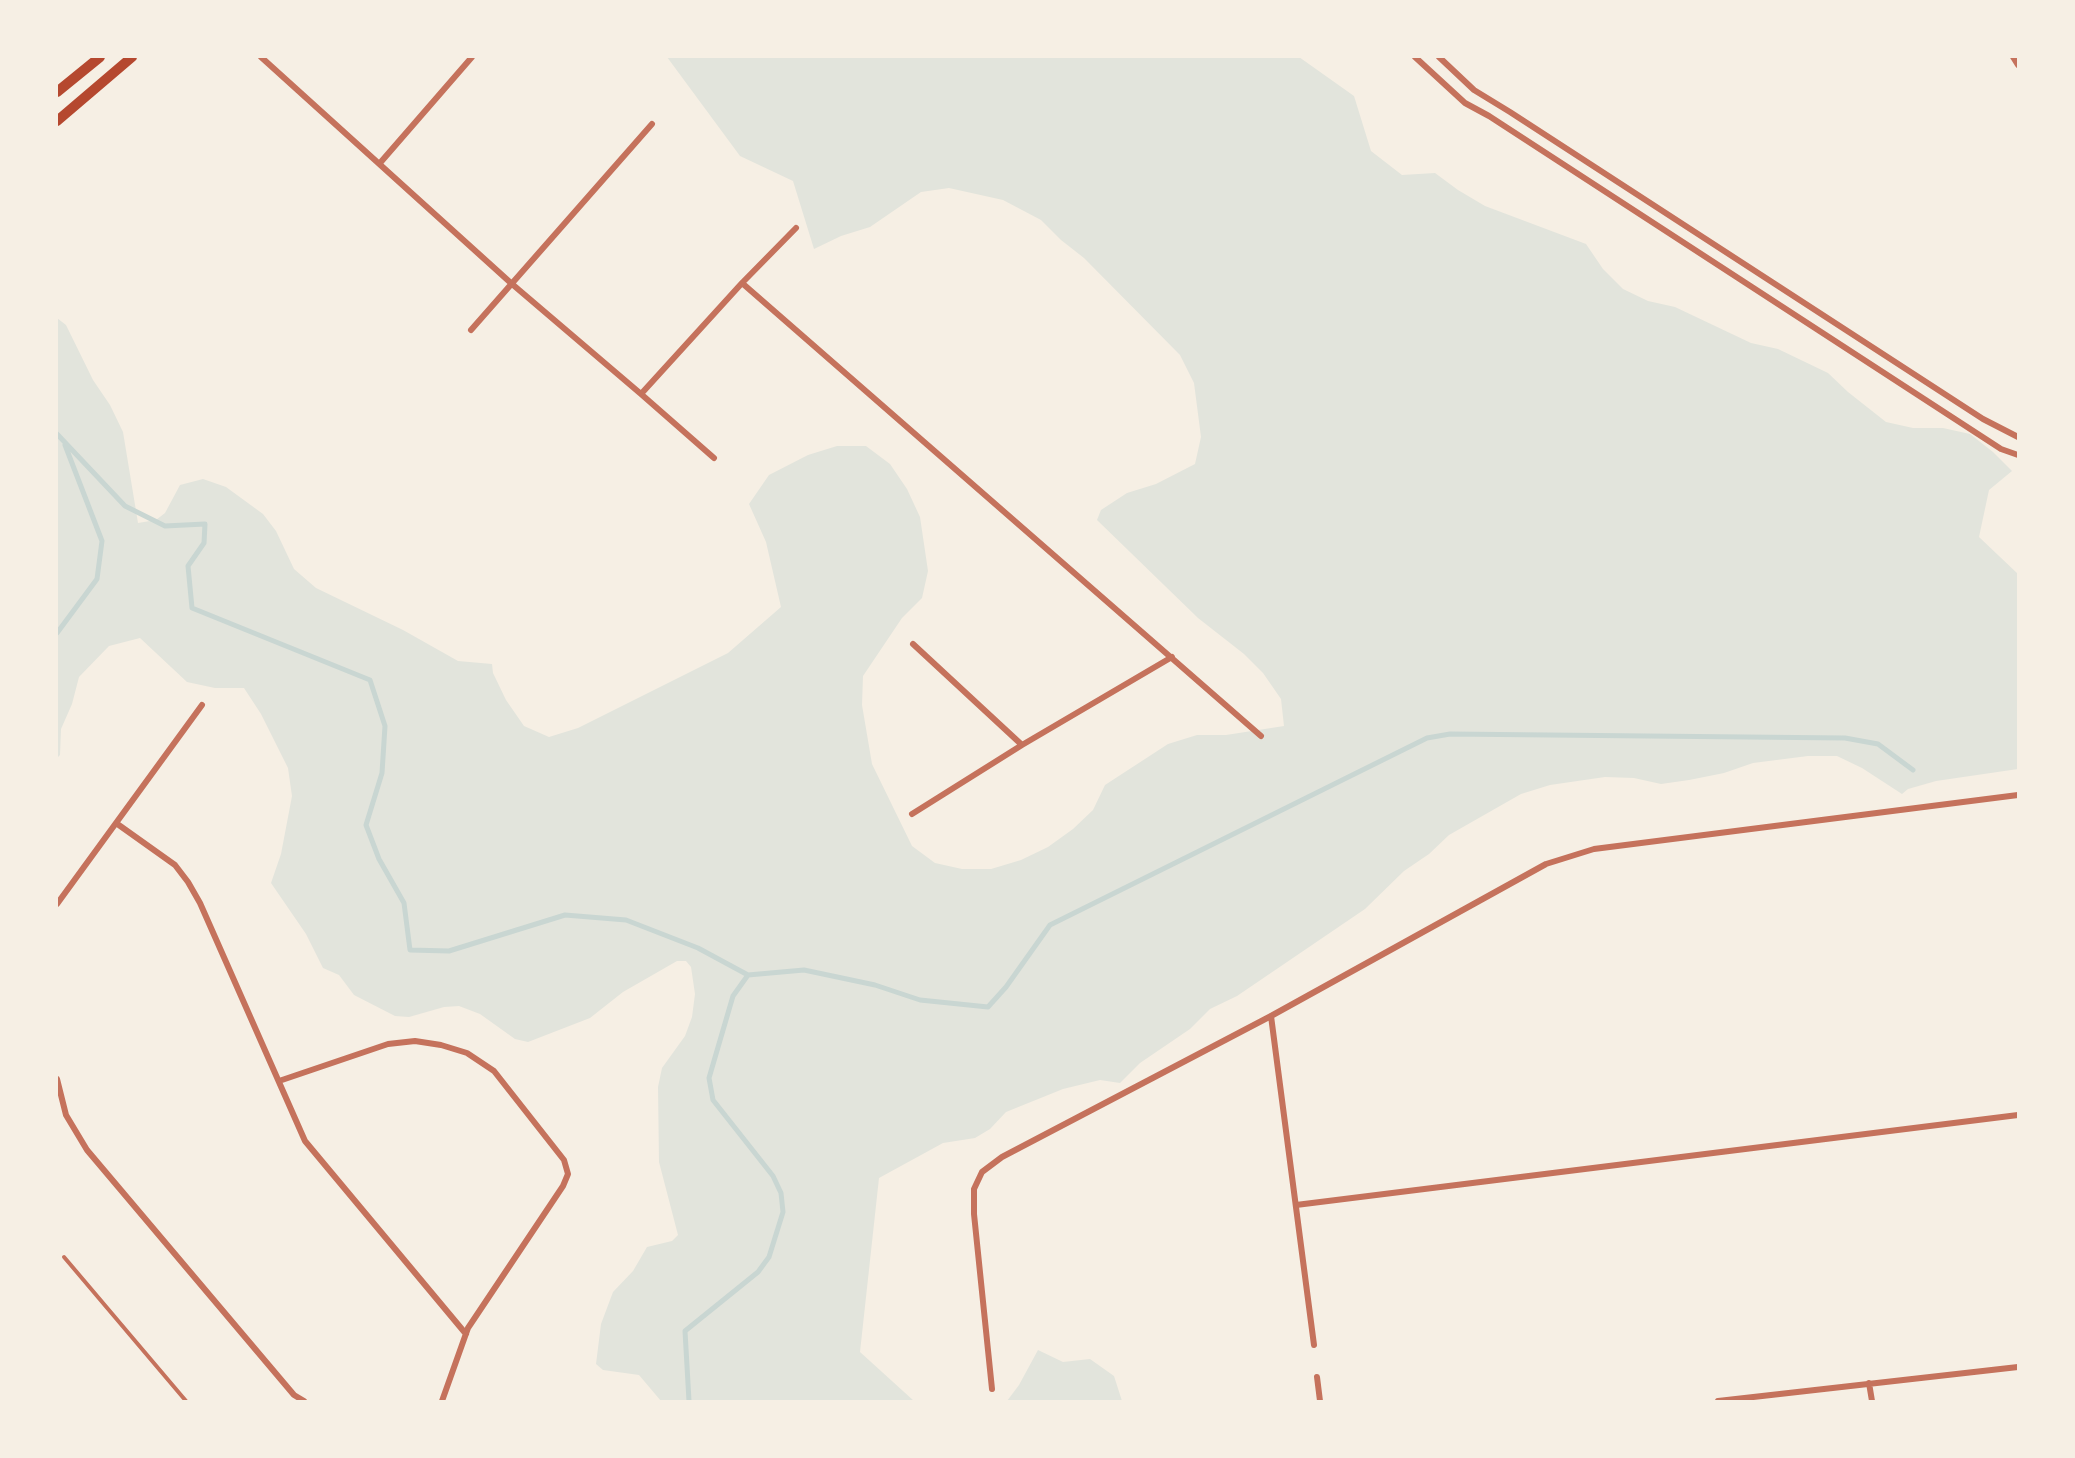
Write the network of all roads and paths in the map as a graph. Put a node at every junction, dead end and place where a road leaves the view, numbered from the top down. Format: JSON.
{"nodes":[{"id":1,"x":100,"y":57,"type":"edge"},
{"id":2,"x":132,"y":57,"type":"edge"},
{"id":3,"x":261,"y":57,"type":"edge"},
{"id":4,"x":472,"y":57,"type":"edge"},
{"id":5,"x":1416,"y":57,"type":"edge"},
{"id":6,"x":1438,"y":57,"type":"edge"},
{"id":7,"x":2013,"y":57,"type":"edge"},
{"id":8,"x":2018,"y":65,"type":"edge"},
{"id":9,"x":57,"y":92,"type":"edge"},
{"id":10,"x":57,"y":121,"type":"edge"},
{"id":11,"x":652,"y":124,"type":"dead end"},
{"id":12,"x":380,"y":163,"type":"junction"},
{"id":13,"x":796,"y":228,"type":"dead end"},
{"id":14,"x":742,"y":283,"type":"junction"},
{"id":15,"x":512,"y":284,"type":"junction"},
{"id":16,"x":471,"y":330,"type":"dead end"},
{"id":17,"x":641,"y":394,"type":"junction"},
{"id":18,"x":2018,"y":437,"type":"edge"},
{"id":19,"x":2018,"y":455,"type":"edge"},
{"id":20,"x":714,"y":458,"type":"dead end"},
{"id":21,"x":913,"y":644,"type":"dead end"},
{"id":22,"x":1172,"y":657,"type":"junction"},
{"id":23,"x":202,"y":705,"type":"dead end"},
{"id":24,"x":1261,"y":736,"type":"dead end"},
{"id":25,"x":1022,"y":745,"type":"junction"},
{"id":26,"x":2018,"y":795,"type":"edge"},
{"id":27,"x":912,"y":814,"type":"dead end"},
{"id":28,"x":116,"y":823,"type":"junction"},
{"id":29,"x":57,"y":904,"type":"edge"},
{"id":30,"x":1271,"y":1016,"type":"junction"},
{"id":31,"x":57,"y":1079,"type":"edge"},
{"id":32,"x":279,"y":1081,"type":"junction"},
{"id":33,"x":2018,"y":1115,"type":"edge"},
{"id":34,"x":1296,"y":1205,"type":"junction"},
{"id":35,"x":64,"y":1257,"type":"dead end"},
{"id":36,"x":466,"y":1334,"type":"junction"},
{"id":37,"x":1314,"y":1346,"type":"dead end"},
{"id":38,"x":2018,"y":1367,"type":"edge"},
{"id":39,"x":1317,"y":1377,"type":"dead end"},
{"id":40,"x":1869,"y":1383,"type":"junction"},
{"id":41,"x":992,"y":1389,"type":"dead end"},
{"id":42,"x":186,"y":1401,"type":"edge"},
{"id":43,"x":304,"y":1401,"type":"edge"},
{"id":44,"x":442,"y":1401,"type":"edge"},
{"id":45,"x":1320,"y":1401,"type":"edge"},
{"id":46,"x":1718,"y":1401,"type":"edge"},
{"id":47,"x":1872,"y":1401,"type":"edge"}],
"edges":[{"from":1,"to":9,"type":"main road"},
{"from":2,"to":10,"type":"main road"},
{"from":3,"to":12,"type":"street"},
{"from":4,"to":12,"type":"street"},
{"from":5,"to":19,"type":"street"},
{"from":6,"to":18,"type":"street"},
{"from":7,"to":8,"type":"street"},
{"from":11,"to":15,"type":"street"},
{"from":12,"to":15,"type":"street"},
{"from":13,"to":14,"type":"street"},
{"from":14,"to":17,"type":"street"},
{"from":14,"to":22,"type":"street"},
{"from":15,"to":16,"type":"street"},
{"from":15,"to":17,"type":"street"},
{"from":17,"to":20,"type":"street"},
{"from":21,"to":25,"type":"street"},
{"from":22,"to":24,"type":"street"},
{"from":22,"to":25,"type":"street"},
{"from":23,"to":28,"type":"street"},
{"from":25,"to":27,"type":"street"},
{"from":26,"to":30,"type":"street"},
{"from":28,"to":29,"type":"street"},
{"from":28,"to":32,"type":"street"},
{"from":30,"to":34,"type":"street"},
{"from":30,"to":41,"type":"street"},
{"from":31,"to":43,"type":"street"},
{"from":32,"to":36,"type":"street"},
{"from":32,"to":36,"type":"street"},
{"from":33,"to":34,"type":"street"},
{"from":34,"to":37,"type":"street"},
{"from":35,"to":42,"type":"lane"},
{"from":36,"to":44,"type":"street"},
{"from":38,"to":40,"type":"street"},
{"from":39,"to":45,"type":"street"},
{"from":40,"to":46,"type":"street"},
{"from":40,"to":47,"type":"street"}]}
